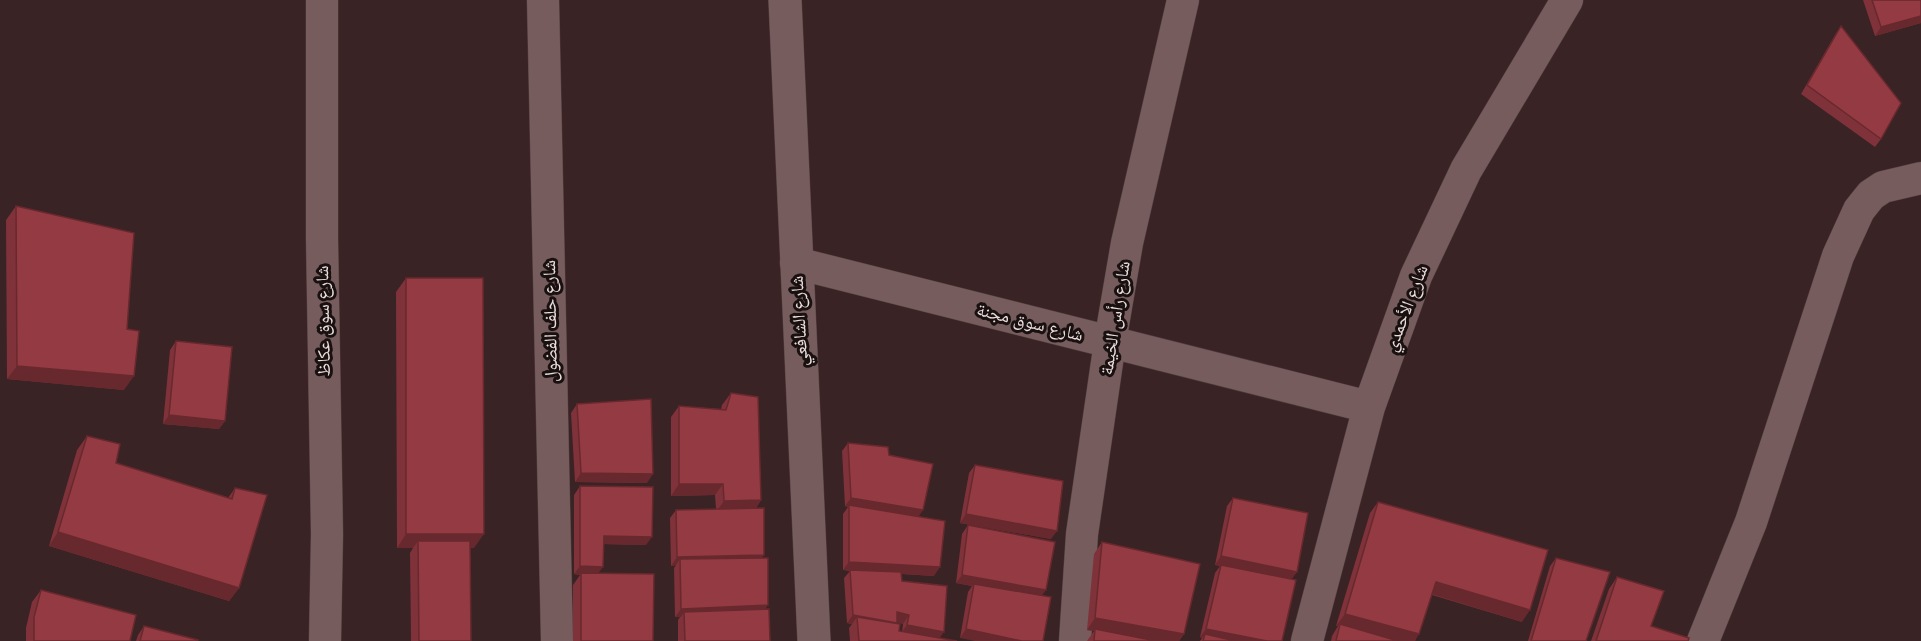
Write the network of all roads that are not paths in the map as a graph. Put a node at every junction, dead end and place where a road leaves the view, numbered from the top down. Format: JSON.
{"nodes":[{"id":1,"x":322,"y":0,"type":"edge"},
{"id":2,"x":543,"y":0,"type":"edge"},
{"id":3,"x":785,"y":0,"type":"edge"},
{"id":4,"x":1183,"y":0,"type":"edge"},
{"id":5,"x":1568,"y":0,"type":"edge"},
{"id":6,"x":1921,"y":178,"type":"edge"},
{"id":7,"x":796,"y":263,"type":"junction"},
{"id":8,"x":1110,"y":342,"type":"junction"},
{"id":9,"x":1369,"y":407,"type":"junction"},
{"id":10,"x":326,"y":641,"type":"edge"},
{"id":11,"x":557,"y":641,"type":"edge"},
{"id":12,"x":814,"y":641,"type":"edge"},
{"id":13,"x":1075,"y":641,"type":"edge"},
{"id":14,"x":1307,"y":641,"type":"edge"},
{"id":15,"x":1703,"y":641,"type":"edge"}],
"edges":[{"from":1,"to":10,"type":"street","name":"شارع سوق عكاظ"},
{"from":2,"to":11,"type":"street","name":"شارع حلف الفضول"},
{"from":3,"to":7,"type":"street","name":"شارع الشافعي"},
{"from":4,"to":8,"type":"street","name":"شارع رأس الخيمة"},
{"from":5,"to":9,"type":"street","name":"شارع الأحمدي"},
{"from":6,"to":15,"type":"street"},
{"from":7,"to":8,"type":"street","name":"شارع سوق مجنة"},
{"from":7,"to":12,"type":"street","name":"شارع الشافعي"},
{"from":8,"to":9,"type":"street","name":"شارع سوق مجنة"},
{"from":8,"to":13,"type":"street","name":"شارع رأس الخيمة"},
{"from":9,"to":14,"type":"street","name":"شارع الأحمدي"}]}
